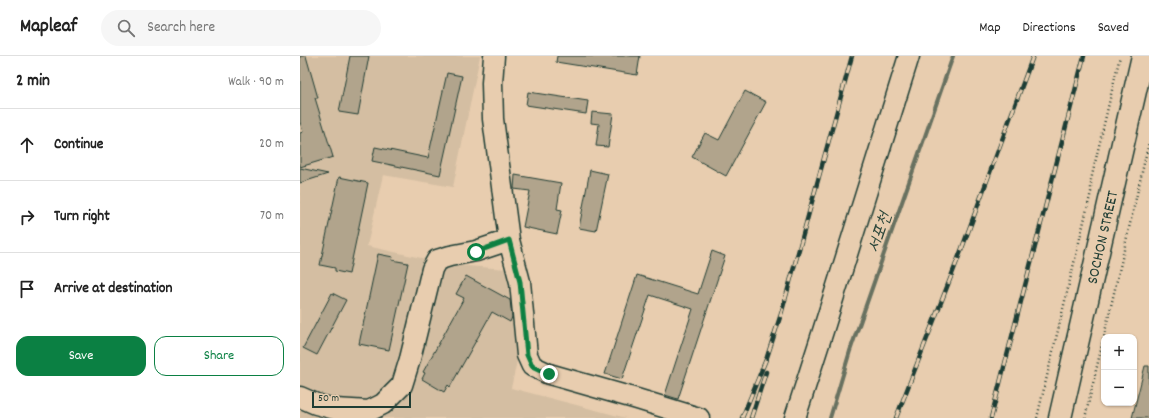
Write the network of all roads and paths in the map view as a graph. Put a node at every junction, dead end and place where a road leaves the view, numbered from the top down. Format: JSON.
{"nodes":[{"id":1,"x":494,"y":56,"type":"edge"},
{"id":2,"x":909,"y":56,"type":"edge"},
{"id":3,"x":1120,"y":56,"type":"edge"},
{"id":4,"x":1143,"y":56,"type":"edge"},
{"id":5,"x":1149,"y":142,"type":"edge"},
{"id":6,"x":509,"y":240,"type":"junction"},
{"id":7,"x":300,"y":397,"type":"edge"},
{"id":8,"x":368,"y":414,"type":"edge"},
{"id":9,"x":699,"y":418,"type":"edge"},
{"id":10,"x":795,"y":418,"type":"edge"},
{"id":11,"x":1037,"y":418,"type":"edge"},
{"id":12,"x":1060,"y":418,"type":"edge"},
{"id":13,"x":1085,"y":418,"type":"edge"}],
"edges":[{"from":1,"to":6,"type":"street"},
{"from":2,"to":10,"type":"street"},
{"from":3,"to":11,"type":"path"},
{"from":4,"to":12,"type":"main road","name":"SOCHON STREET"},
{"from":5,"to":13,"type":"path"},
{"from":6,"to":8,"type":"street"},
{"from":6,"to":9,"type":"street"},
{"from":7,"to":8,"type":"street"}]}
